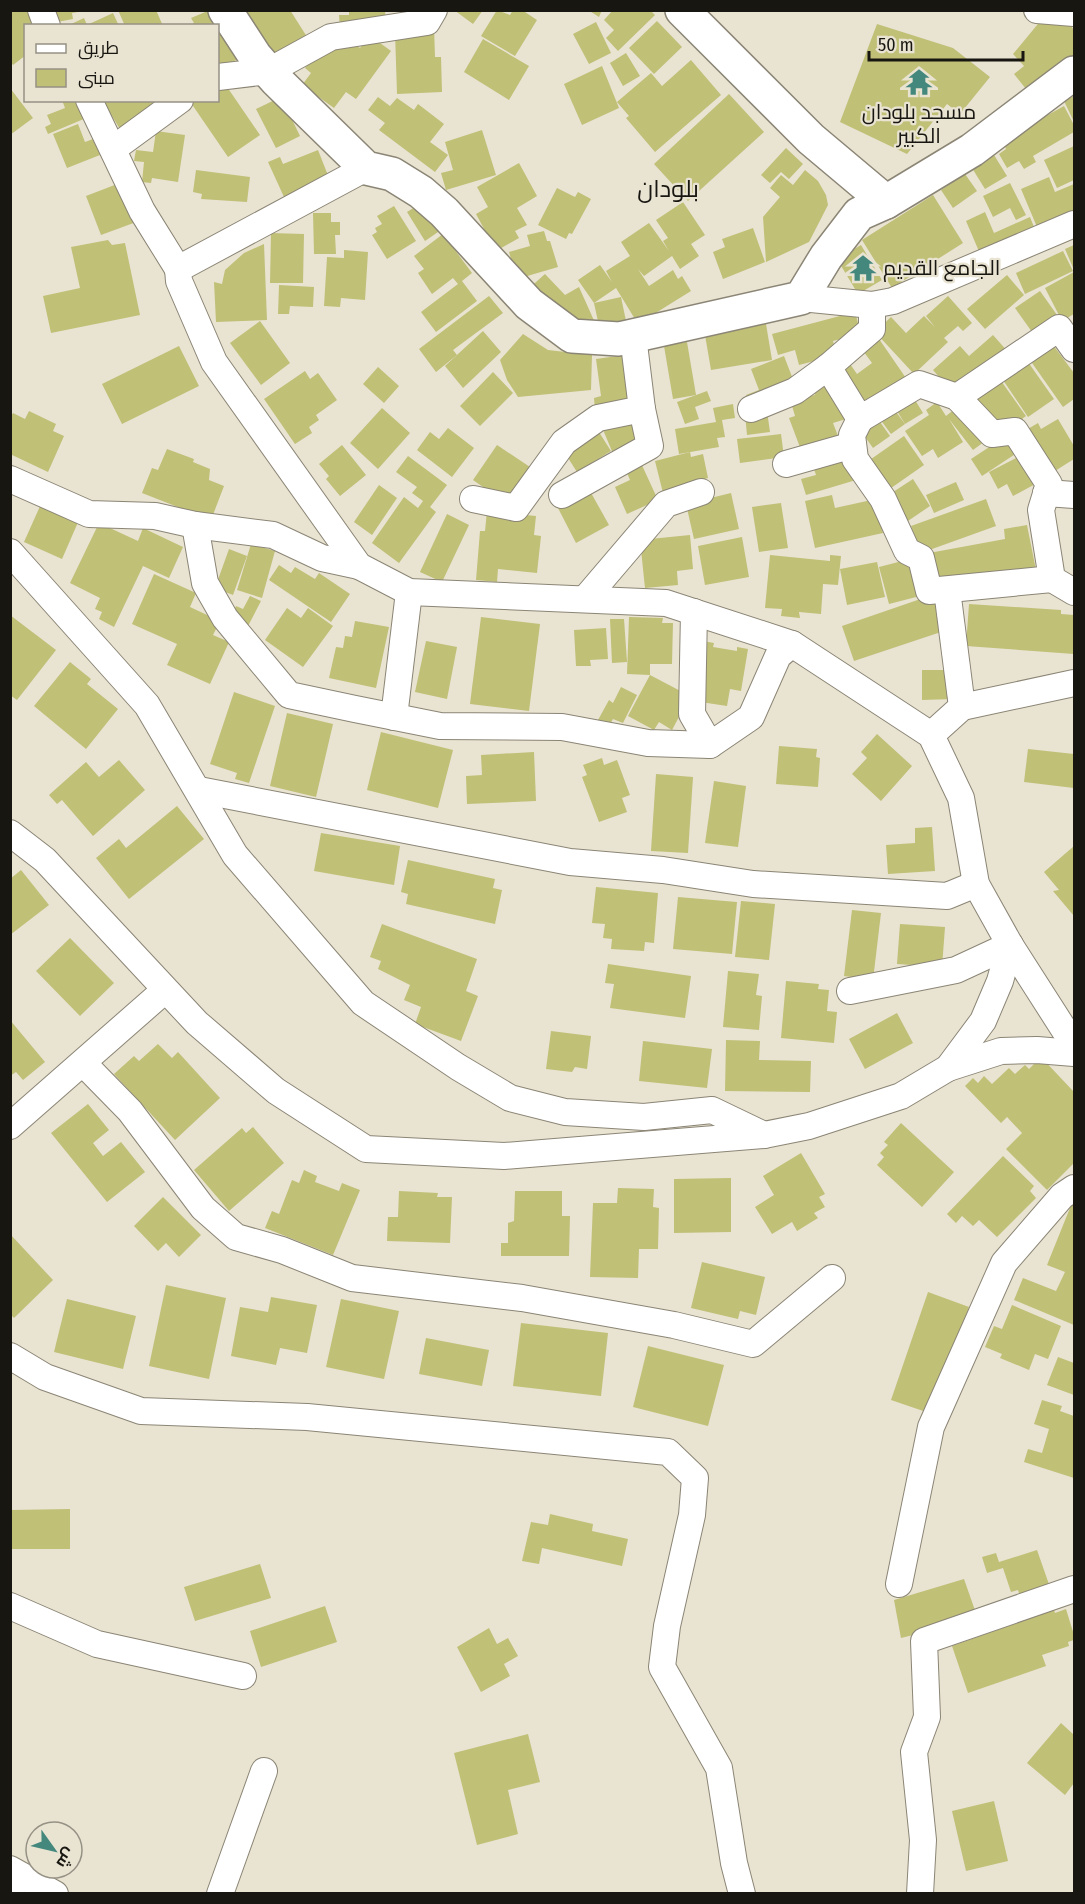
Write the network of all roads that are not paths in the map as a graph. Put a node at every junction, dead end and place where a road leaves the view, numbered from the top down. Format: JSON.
{"nodes":[{"id":1,"x":225,"y":10,"type":"edge"},
{"id":2,"x":434,"y":10,"type":"edge"},
{"id":3,"x":682,"y":10,"type":"edge"},
{"id":4,"x":1037,"y":10,"type":"edge"},
{"id":5,"x":1074,"y":13,"type":"edge"},
{"id":6,"x":268,"y":71,"type":"junction"},
{"id":7,"x":1074,"y":73,"type":"edge"},
{"id":8,"x":219,"y":77,"type":"edge"},
{"id":9,"x":90,"y":102,"type":"edge"},
{"id":10,"x":177,"y":102,"type":"edge"},
{"id":11,"x":113,"y":149,"type":"junction"},
{"id":12,"x":366,"y":168,"type":"junction"},
{"id":13,"x":886,"y":202,"type":"junction"},
{"id":14,"x":1074,"y":224,"type":"edge"},
{"id":15,"x":178,"y":269,"type":"junction"},
{"id":16,"x":801,"y":298,"type":"junction"},
{"id":17,"x":873,"y":305,"type":"junction"},
{"id":18,"x":633,"y":336,"type":"junction"},
{"id":19,"x":1074,"y":349,"type":"edge"},
{"id":20,"x":828,"y":367,"type":"junction"},
{"id":21,"x":957,"y":397,"type":"junction"},
{"id":22,"x":642,"y":409,"type":"junction"},
{"id":23,"x":751,"y":409,"type":"dead end"},
{"id":24,"x":860,"y":418,"type":"junction"},
{"id":25,"x":853,"y":445,"type":"junction"},
{"id":26,"x":786,"y":464,"type":"dead end"},
{"id":27,"x":10,"y":479,"type":"edge"},
{"id":28,"x":701,"y":492,"type":"dead end"},
{"id":29,"x":1046,"y":493,"type":"junction"},
{"id":30,"x":562,"y":495,"type":"dead end"},
{"id":31,"x":1074,"y":495,"type":"edge"},
{"id":32,"x":473,"y":499,"type":"dead end"},
{"id":33,"x":195,"y":525,"type":"junction"},
{"id":34,"x":10,"y":552,"type":"edge"},
{"id":35,"x":359,"y":567,"type":"junction"},
{"id":36,"x":1052,"y":579,"type":"junction"},
{"id":37,"x":947,"y":590,"type":"junction"},
{"id":38,"x":408,"y":592,"type":"junction"},
{"id":39,"x":1074,"y":592,"type":"edge"},
{"id":40,"x":585,"y":599,"type":"junction"},
{"id":41,"x":694,"y":612,"type":"junction"},
{"id":42,"x":792,"y":644,"type":"junction"},
{"id":43,"x":1074,"y":683,"type":"edge"},
{"id":44,"x":962,"y":707,"type":"junction"},
{"id":45,"x":393,"y":717,"type":"junction"},
{"id":46,"x":931,"y":735,"type":"junction"},
{"id":47,"x":710,"y":745,"type":"junction"},
{"id":48,"x":199,"y":790,"type":"junction"},
{"id":49,"x":10,"y":833,"type":"edge"},
{"id":50,"x":976,"y":884,"type":"junction"},
{"id":51,"x":1010,"y":945,"type":"junction"},
{"id":52,"x":165,"y":990,"type":"junction"},
{"id":53,"x":850,"y":991,"type":"dead end"},
{"id":54,"x":1074,"y":1045,"type":"edge"},
{"id":55,"x":1074,"y":1053,"type":"edge"},
{"id":56,"x":83,"y":1063,"type":"junction"},
{"id":57,"x":948,"y":1068,"type":"junction"},
{"id":58,"x":10,"y":1126,"type":"edge"},
{"id":59,"x":764,"y":1135,"type":"junction"},
{"id":60,"x":1074,"y":1188,"type":"edge"},
{"id":61,"x":832,"y":1278,"type":"dead end"},
{"id":62,"x":10,"y":1356,"type":"edge"},
{"id":63,"x":899,"y":1584,"type":"dead end"},
{"id":64,"x":1074,"y":1589,"type":"edge"},
{"id":65,"x":10,"y":1606,"type":"edge"},
{"id":66,"x":243,"y":1676,"type":"dead end"},
{"id":67,"x":264,"y":1771,"type":"dead end"},
{"id":68,"x":10,"y":1869,"type":"edge"},
{"id":69,"x":55,"y":1893,"type":"edge"},
{"id":70,"x":220,"y":1893,"type":"edge"},
{"id":71,"x":742,"y":1893,"type":"edge"},
{"id":72,"x":920,"y":1893,"type":"edge"}],
"edges":[{"from":1,"to":6,"type":"main road"},
{"from":2,"to":6,"type":"street"},
{"from":3,"to":13,"type":"main road"},
{"from":4,"to":5,"type":"street"},
{"from":6,"to":8,"type":"street"},
{"from":6,"to":12,"type":"main road"},
{"from":7,"to":13,"type":"main road"},
{"from":9,"to":11,"type":"street"},
{"from":10,"to":11,"type":"street"},
{"from":11,"to":15,"type":"street"},
{"from":12,"to":15,"type":"street"},
{"from":12,"to":18,"type":"main road"},
{"from":13,"to":16,"type":"main road"},
{"from":14,"to":17,"type":"street"},
{"from":15,"to":35,"type":"street"},
{"from":16,"to":17,"type":"street"},
{"from":16,"to":18,"type":"main road"},
{"from":17,"to":20,"type":"street"},
{"from":18,"to":22,"type":"street"},
{"from":19,"to":21,"type":"street"},
{"from":20,"to":23,"type":"street"},
{"from":20,"to":24,"type":"street"},
{"from":21,"to":24,"type":"street"},
{"from":21,"to":29,"type":"street"},
{"from":22,"to":30,"type":"street"},
{"from":22,"to":32,"type":"street"},
{"from":24,"to":25,"type":"street"},
{"from":25,"to":26,"type":"street"},
{"from":25,"to":37,"type":"street"},
{"from":27,"to":33,"type":"street"},
{"from":28,"to":40,"type":"street"},
{"from":29,"to":31,"type":"street"},
{"from":29,"to":36,"type":"street"},
{"from":33,"to":35,"type":"street"},
{"from":33,"to":45,"type":"street"},
{"from":34,"to":48,"type":"street"},
{"from":35,"to":38,"type":"street"},
{"from":36,"to":37,"type":"street"},
{"from":36,"to":39,"type":"street"},
{"from":37,"to":44,"type":"street"},
{"from":38,"to":40,"type":"street"},
{"from":38,"to":45,"type":"street"},
{"from":40,"to":41,"type":"street"},
{"from":41,"to":42,"type":"street"},
{"from":41,"to":47,"type":"street"},
{"from":42,"to":46,"type":"street"},
{"from":42,"to":47,"type":"street"},
{"from":43,"to":44,"type":"street"},
{"from":44,"to":46,"type":"street"},
{"from":45,"to":47,"type":"street"},
{"from":46,"to":50,"type":"street"},
{"from":48,"to":50,"type":"street"},
{"from":48,"to":59,"type":"street"},
{"from":49,"to":52,"type":"street"},
{"from":50,"to":51,"type":"street"},
{"from":51,"to":53,"type":"street"},
{"from":51,"to":54,"type":"street"},
{"from":51,"to":57,"type":"street"},
{"from":52,"to":56,"type":"street"},
{"from":52,"to":59,"type":"street"},
{"from":55,"to":57,"type":"street"},
{"from":56,"to":58,"type":"street"},
{"from":56,"to":61,"type":"street"},
{"from":57,"to":59,"type":"street"},
{"from":60,"to":63,"type":"street"},
{"from":62,"to":71,"type":"street"},
{"from":64,"to":72,"type":"street"},
{"from":65,"to":66,"type":"street"},
{"from":67,"to":70,"type":"street"},
{"from":68,"to":69,"type":"street"}]}
